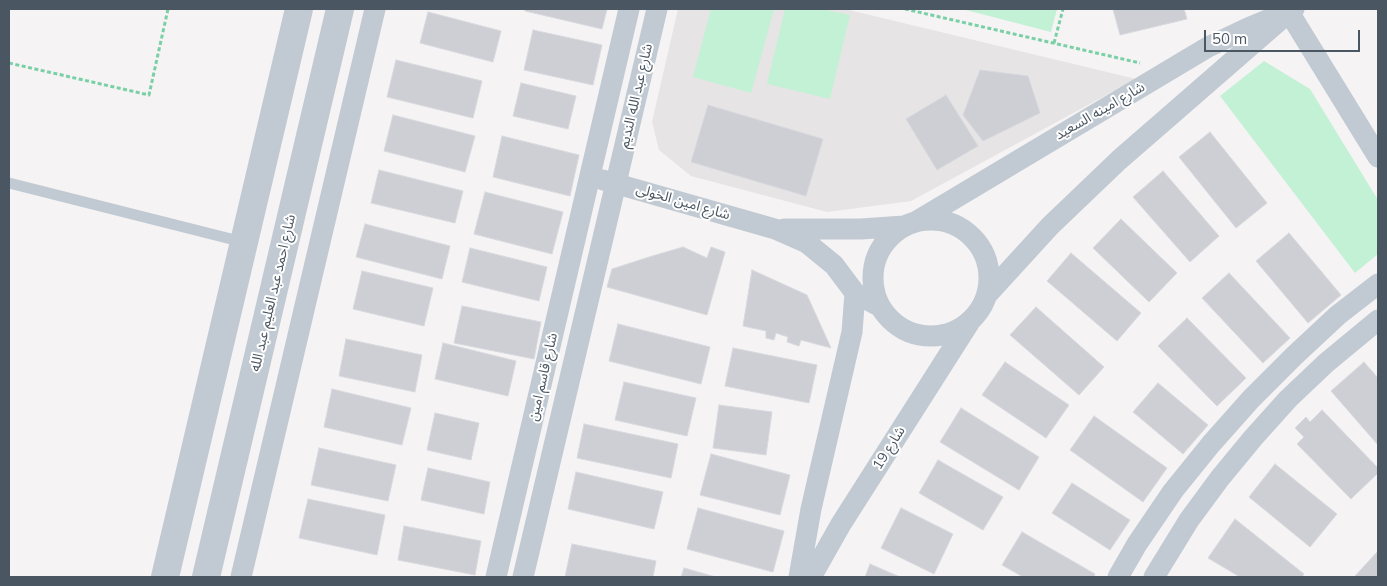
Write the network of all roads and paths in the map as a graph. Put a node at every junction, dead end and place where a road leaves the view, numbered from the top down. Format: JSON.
{"nodes":[{"id":1,"x":168,"y":9,"type":"edge"},
{"id":2,"x":298,"y":9,"type":"edge"},
{"id":3,"x":340,"y":9,"type":"edge"},
{"id":4,"x":375,"y":9,"type":"edge"},
{"id":5,"x":629,"y":9,"type":"edge"},
{"id":6,"x":657,"y":9,"type":"edge"},
{"id":7,"x":905,"y":9,"type":"edge"},
{"id":8,"x":1063,"y":9,"type":"edge"},
{"id":9,"x":1290,"y":10,"type":"edge"},
{"id":10,"x":1054,"y":43,"type":"junction"},
{"id":11,"x":9,"y":63,"type":"edge"},
{"id":12,"x":1170,"y":70,"type":"junction"},
{"id":13,"x":1378,"y":158,"type":"edge"},
{"id":14,"x":590,"y":176,"type":"junction"},
{"id":15,"x":616,"y":183,"type":"junction"},
{"id":16,"x":9,"y":184,"type":"edge"},
{"id":17,"x":911,"y":223,"type":"junction"},
{"id":18,"x":775,"y":229,"type":"junction"},
{"id":19,"x":243,"y":242,"type":"junction"},
{"id":20,"x":283,"y":252,"type":"junction"},
{"id":21,"x":872,"y":273,"type":"junction"},
{"id":22,"x":1378,"y":284,"type":"edge"},
{"id":23,"x":856,"y":293,"type":"junction"},
{"id":24,"x":986,"y":296,"type":"junction"},
{"id":25,"x":879,"y":306,"type":"junction"},
{"id":26,"x":1378,"y":320,"type":"edge"},
{"id":27,"x":970,"y":321,"type":"junction"},
{"id":28,"x":165,"y":577,"type":"edge"},
{"id":29,"x":206,"y":577,"type":"edge"},
{"id":30,"x":241,"y":577,"type":"edge"},
{"id":31,"x":496,"y":577,"type":"edge"},
{"id":32,"x":523,"y":577,"type":"edge"},
{"id":33,"x":799,"y":577,"type":"edge"},
{"id":34,"x":811,"y":577,"type":"edge"},
{"id":35,"x":1118,"y":577,"type":"edge"},
{"id":36,"x":1154,"y":577,"type":"edge"}],
"edges":[{"from":1,"to":11,"type":"path"},
{"from":2,"to":19,"type":"street"},
{"from":3,"to":20,"type":"street","name":"شارع احمد عبد العليم عبد الله"},
{"from":4,"to":30,"type":"street"},
{"from":5,"to":14,"type":"street","name":"شارع عبد الله النديم"},
{"from":6,"to":15,"type":"street","name":"شارع عبد الله النديم"},
{"from":7,"to":10,"type":"path"},
{"from":8,"to":10,"type":"path"},
{"from":9,"to":12,"type":"street","name":"شارع امينه السعيد"},
{"from":9,"to":13,"type":"street"},
{"from":9,"to":24,"type":"street"},
{"from":10,"to":12,"type":"path"},
{"from":12,"to":17,"type":"street","name":"شارع امينه السعيد"},
{"from":14,"to":15,"type":"street","name":"شارع امين الخولى"},
{"from":14,"to":31,"type":"street","name":"شارع قاسم امين"},
{"from":15,"to":18,"type":"street","name":"شارع امين الخولى"},
{"from":15,"to":32,"type":"street","name":"شارع قاسم امين"},
{"from":16,"to":19,"type":"lane"},
{"from":17,"to":18,"type":"street","name":"شارع امين الخولى"},
{"from":17,"to":21,"type":"street"},
{"from":17,"to":24,"type":"street"},
{"from":18,"to":23,"type":"street","name":"شارع امين الخولى"},
{"from":19,"to":20,"type":"street"},
{"from":19,"to":28,"type":"street"},
{"from":20,"to":29,"type":"street","name":"شارع احمد عبد العليم عبد الله"},
{"from":21,"to":23,"type":"street"},
{"from":21,"to":25,"type":"street"},
{"from":22,"to":35,"type":"street"},
{"from":23,"to":25,"type":"street"},
{"from":23,"to":33,"type":"street"},
{"from":24,"to":27,"type":"street"},
{"from":25,"to":27,"type":"street"},
{"from":26,"to":36,"type":"street"},
{"from":27,"to":34,"type":"street","name":"شارع 19"}]}
